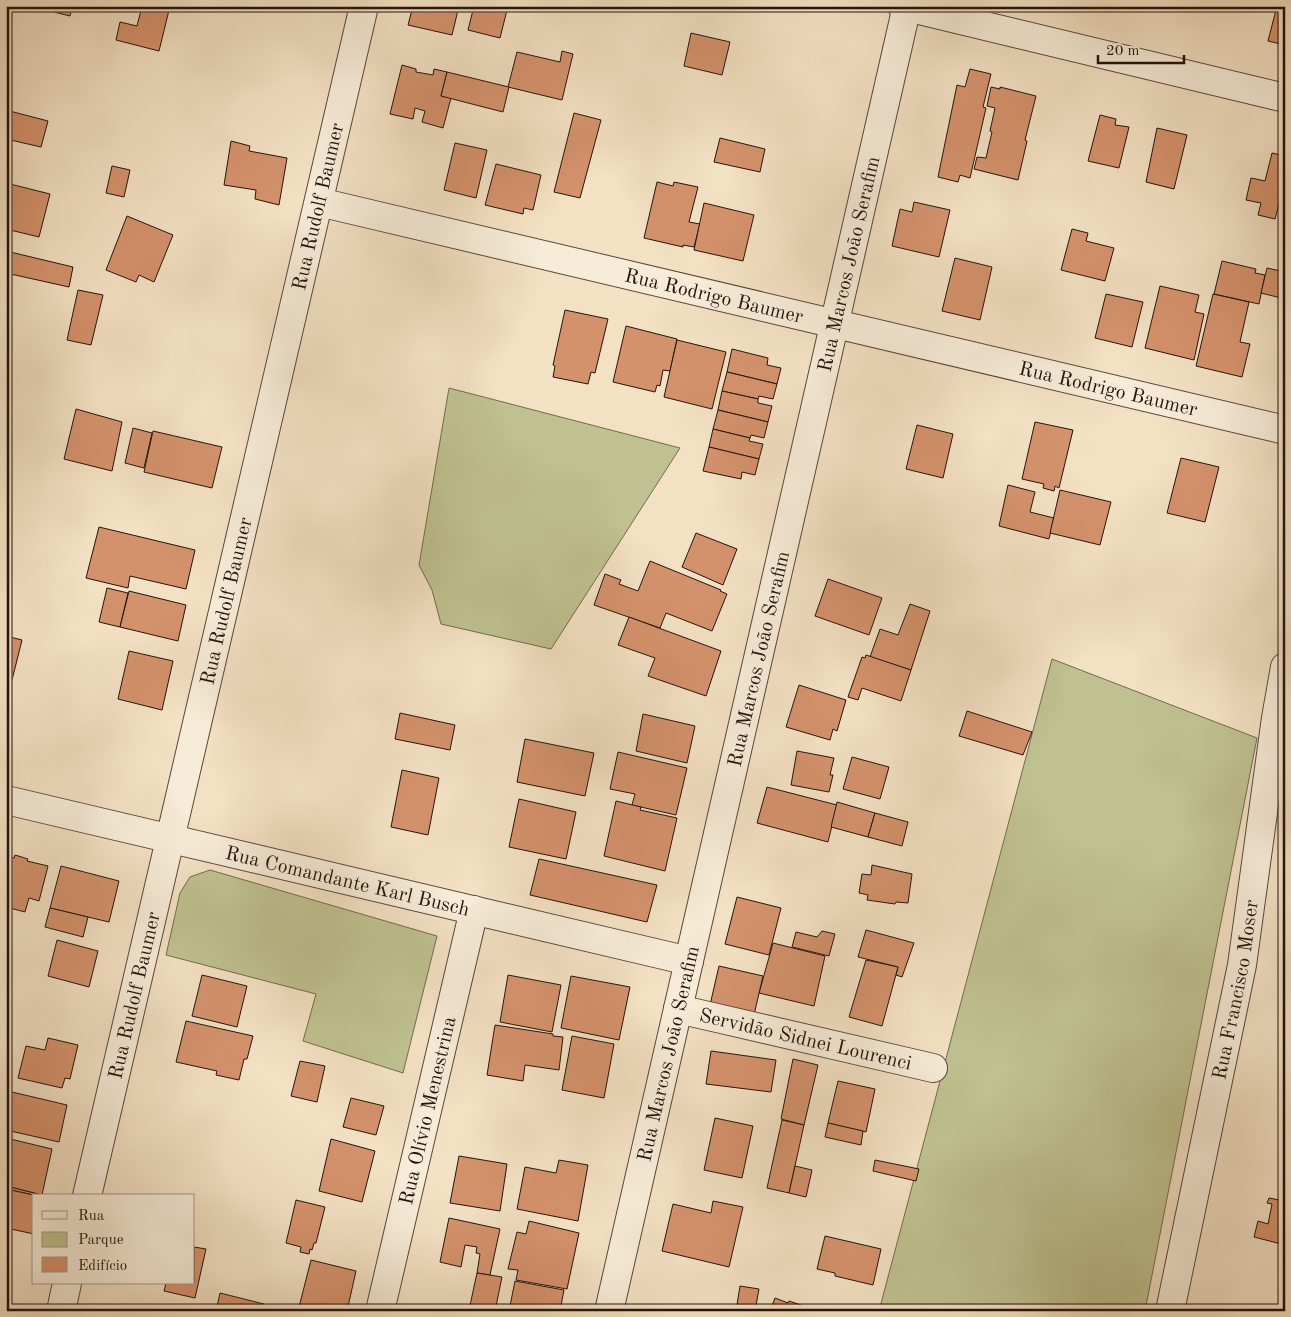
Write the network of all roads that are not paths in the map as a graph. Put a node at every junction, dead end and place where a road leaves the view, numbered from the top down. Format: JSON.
{"nodes":[{"id":1,"x":364,"y":6,"type":"edge"},
{"id":2,"x":905,"y":7,"type":"edge"},
{"id":3,"x":1285,"y":98,"type":"edge"},
{"id":4,"x":319,"y":202,"type":"junction"},
{"id":5,"x":834,"y":324,"type":"junction"},
{"id":6,"x":1285,"y":430,"type":"edge"},
{"id":7,"x":1285,"y":667,"type":"edge"},
{"id":8,"x":6,"y":800,"type":"edge"},
{"id":9,"x":170,"y":839,"type":"junction"},
{"id":10,"x":474,"y":910,"type":"junction"},
{"id":11,"x":689,"y":961,"type":"junction"},
{"id":12,"x":678,"y":1009,"type":"junction"},
{"id":13,"x":933,"y":1068,"type":"dead end"},
{"id":14,"x":87,"y":1194,"type":"edge"},
{"id":15,"x":67,"y":1284,"type":"edge"},
{"id":16,"x":61,"y":1311,"type":"edge"},
{"id":17,"x":380,"y":1311,"type":"edge"},
{"id":18,"x":609,"y":1311,"type":"edge"},
{"id":19,"x":1170,"y":1311,"type":"edge"}],
"edges":[{"from":1,"to":4,"type":"street","name":"Rua Rudolf Baumer"},
{"from":2,"to":3,"type":"street"},
{"from":2,"to":5,"type":"street","name":"Rua Marcos João Serafim"},
{"from":4,"to":5,"type":"street","name":"Rua Rodrigo Baumer"},
{"from":4,"to":9,"type":"street","name":"Rua Rudolf Baumer"},
{"from":5,"to":6,"type":"street","name":"Rua Rodrigo Baumer"},
{"from":5,"to":11,"type":"street","name":"Rua Marcos João Serafim"},
{"from":7,"to":19,"type":"street","name":"Rua Francisco Moser"},
{"from":8,"to":9,"type":"street","name":"Rua Comandante Karl Busch"},
{"from":9,"to":10,"type":"street","name":"Rua Comandante Karl Busch"},
{"from":9,"to":14,"type":"street","name":"Rua Rudolf Baumer"},
{"from":10,"to":11,"type":"street","name":"Rua Comandante Karl Busch"},
{"from":10,"to":17,"type":"street","name":"Rua Olívio Menestrina"},
{"from":11,"to":12,"type":"street","name":"Rua Marcos João Serafim"},
{"from":12,"to":13,"type":"street","name":"Servidão Sidnei Lourenci"},
{"from":12,"to":18,"type":"street","name":"Rua Marcos João Serafim"},
{"from":15,"to":16,"type":"street"}]}
